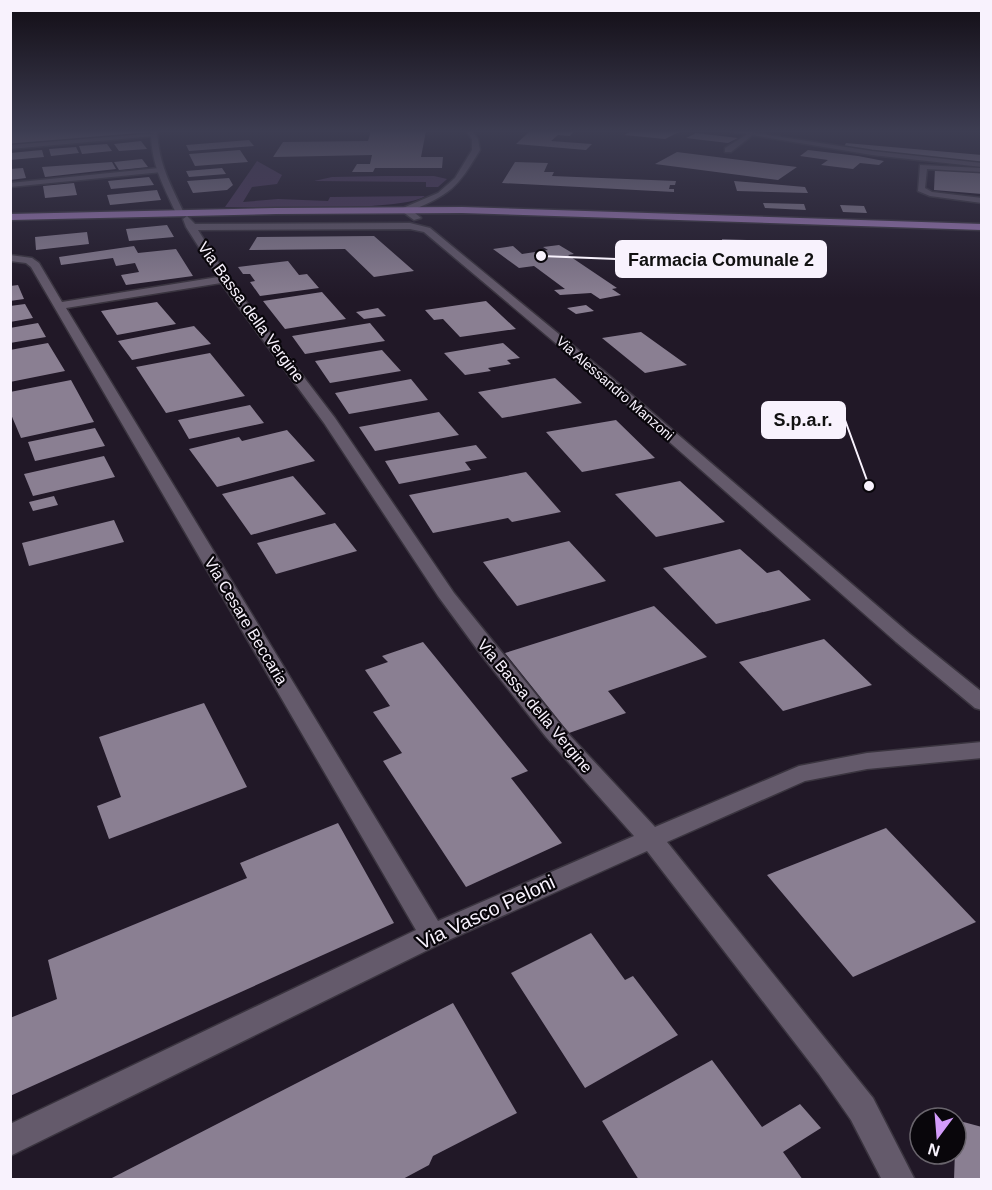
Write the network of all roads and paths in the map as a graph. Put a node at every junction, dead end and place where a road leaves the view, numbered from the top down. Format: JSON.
{"nodes":[{"id":1,"x":168,"y":187,"type":"edge"},
{"id":2,"x":450,"y":187,"type":"edge"},
{"id":3,"x":921,"y":187,"type":"edge"},
{"id":4,"x":441,"y":195,"type":"junction"},
{"id":5,"x":981,"y":201,"type":"edge"},
{"id":6,"x":406,"y":210,"type":"junction"},
{"id":7,"x":462,"y":210,"type":"junction"},
{"id":8,"x":10,"y":217,"type":"edge"},
{"id":9,"x":417,"y":218,"type":"junction"},
{"id":10,"x":186,"y":220,"type":"junction"},
{"id":11,"x":10,"y":223,"type":"edge"},
{"id":12,"x":981,"y":227,"type":"edge"},
{"id":13,"x":981,"y":234,"type":"edge"},
{"id":14,"x":10,"y":258,"type":"edge"},
{"id":15,"x":224,"y":279,"type":"junction"},
{"id":16,"x":58,"y":306,"type":"junction"},
{"id":17,"x":981,"y":703,"type":"edge"},
{"id":18,"x":981,"y":750,"type":"edge"},
{"id":19,"x":650,"y":838,"type":"junction"},
{"id":20,"x":433,"y":936,"type":"junction"},
{"id":21,"x":10,"y":1141,"type":"edge"},
{"id":22,"x":899,"y":1179,"type":"edge"}],
"edges":[{"from":1,"to":10,"type":"street","name":"Via Bassa della Vergine"},
{"from":2,"to":4,"type":"street"},
{"from":3,"to":5,"type":"street"},
{"from":4,"to":6,"type":"street"},
{"from":4,"to":7,"type":"street"},
{"from":6,"to":7,"type":"main road"},
{"from":6,"to":9,"type":"street"},
{"from":6,"to":10,"type":"main road"},
{"from":7,"to":12,"type":"main road"},
{"from":8,"to":10,"type":"main road"},
{"from":9,"to":10,"type":"main road"},
{"from":9,"to":13,"type":"main road"},
{"from":10,"to":11,"type":"main road"},
{"from":10,"to":15,"type":"street","name":"Via Bassa della Vergine"},
{"from":10,"to":17,"type":"street","name":"Via Alessandro Manzoni"},
{"from":14,"to":16,"type":"street","name":"Via Cesare Beccaria"},
{"from":15,"to":16,"type":"street"},
{"from":15,"to":19,"type":"street","name":"Via Bassa della Vergine"},
{"from":16,"to":20,"type":"street","name":"Via Cesare Beccaria"},
{"from":18,"to":19,"type":"street","name":"Via Vasco Peloni"},
{"from":19,"to":20,"type":"street","name":"Via Vasco Peloni"},
{"from":19,"to":22,"type":"street","name":"Via Bassa della Vergine"},
{"from":20,"to":21,"type":"street","name":"Via Vasco Peloni"}]}
